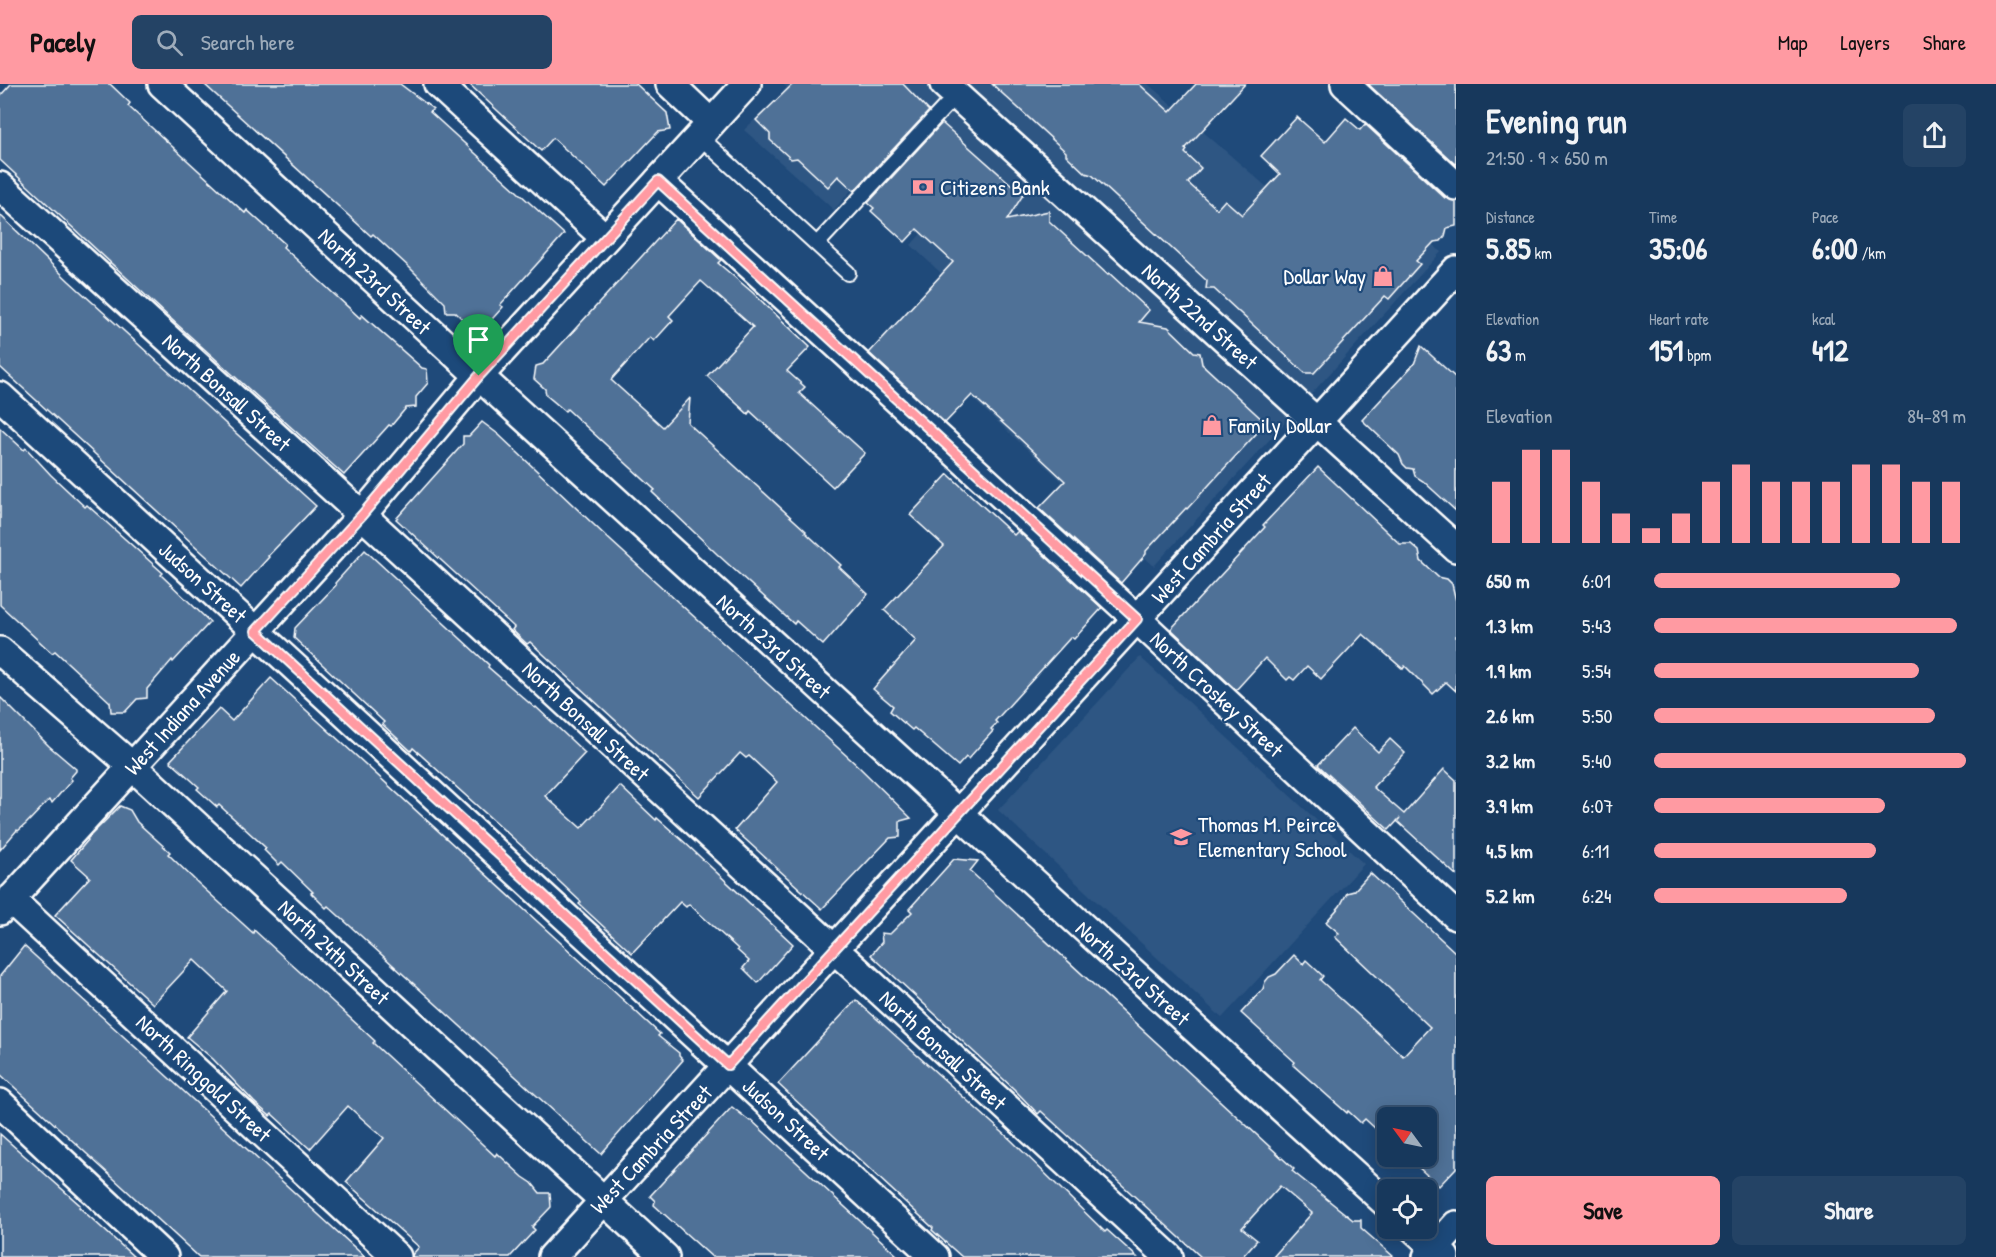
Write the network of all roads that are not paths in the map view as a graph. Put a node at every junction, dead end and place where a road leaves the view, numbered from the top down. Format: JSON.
{"nodes":[{"id":1,"x":162,"y":84,"type":"edge"},
{"id":2,"x":438,"y":84,"type":"edge"},
{"id":3,"x":670,"y":84,"type":"edge"},
{"id":4,"x":747,"y":84,"type":"edge"},
{"id":5,"x":1345,"y":84,"type":"edge"},
{"id":6,"x":950,"y":89,"type":"edge"},
{"id":7,"x":705,"y":130,"type":"junction"},
{"id":8,"x":658,"y":181,"type":"junction"},
{"id":9,"x":0,"y":186,"type":"edge"},
{"id":10,"x":1456,"y":186,"type":"edge"},
{"id":11,"x":606,"y":238,"type":"junction"},
{"id":12,"x":817,"y":244,"type":"junction"},
{"id":13,"x":1456,"y":270,"type":"edge"},
{"id":14,"x":848,"y":273,"type":"dead end"},
{"id":15,"x":479,"y":376,"type":"junction"},
{"id":16,"x":0,"y":396,"type":"edge"},
{"id":17,"x":1317,"y":422,"type":"junction"},
{"id":18,"x":362,"y":515,"type":"junction"},
{"id":19,"x":1456,"y":548,"type":"edge"},
{"id":20,"x":1137,"y":619,"type":"junction"},
{"id":21,"x":256,"y":631,"type":"junction"},
{"id":22,"x":0,"y":651,"type":"edge"},
{"id":23,"x":132,"y":766,"type":"junction"},
{"id":24,"x":958,"y":814,"type":"junction"},
{"id":25,"x":5,"y":905,"type":"edge"},
{"id":26,"x":1456,"y":916,"type":"edge"},
{"id":27,"x":834,"y":950,"type":"junction"},
{"id":28,"x":728,"y":1065,"type":"junction"},
{"id":29,"x":0,"y":1103,"type":"edge"},
{"id":30,"x":1377,"y":1195,"type":"edge"},
{"id":31,"x":604,"y":1200,"type":"junction"},
{"id":32,"x":1456,"y":1225,"type":"edge"},
{"id":33,"x":1422,"y":1239,"type":"edge"},
{"id":34,"x":1435,"y":1254,"type":"edge"},
{"id":35,"x":164,"y":1257,"type":"edge"},
{"id":36,"x":397,"y":1257,"type":"edge"},
{"id":37,"x":552,"y":1257,"type":"edge"},
{"id":38,"x":665,"y":1257,"type":"edge"},
{"id":39,"x":935,"y":1257,"type":"edge"},
{"id":40,"x":1169,"y":1257,"type":"edge"}],
"edges":[{"from":1,"to":15,"type":"street","name":"North 23rd Street"},
{"from":2,"to":11,"type":"street"},
{"from":3,"to":7,"type":"street"},
{"from":4,"to":7,"type":"street","name":"West Indiana Avenue"},
{"from":5,"to":10,"type":"street"},
{"from":6,"to":12,"type":"lane"},
{"from":6,"to":17,"type":"street","name":"North 22nd Street"},
{"from":7,"to":8,"type":"street","name":"West Indiana Avenue"},
{"from":7,"to":12,"type":"lane"},
{"from":8,"to":11,"type":"street","name":"West Indiana Avenue"},
{"from":8,"to":20,"type":"street","name":"North Croskey Street"},
{"from":9,"to":18,"type":"street","name":"North Bonsall Street"},
{"from":11,"to":15,"type":"street","name":"West Indiana Avenue"},
{"from":12,"to":14,"type":"lane"},
{"from":13,"to":17,"type":"street","name":"West Cambria Street"},
{"from":15,"to":18,"type":"street","name":"West Indiana Avenue"},
{"from":15,"to":24,"type":"street","name":"North 23rd Street"},
{"from":16,"to":21,"type":"street","name":"Judson Street"},
{"from":17,"to":19,"type":"street","name":"North 22nd Street"},
{"from":17,"to":20,"type":"street","name":"West Cambria Street"},
{"from":18,"to":21,"type":"street","name":"West Indiana Avenue"},
{"from":18,"to":27,"type":"street","name":"North Bonsall Street"},
{"from":20,"to":24,"type":"street","name":"West Cambria Street"},
{"from":20,"to":26,"type":"street","name":"North Croskey Street"},
{"from":21,"to":23,"type":"street","name":"West Indiana Avenue"},
{"from":21,"to":28,"type":"street","name":"Judson Street"},
{"from":22,"to":23,"type":"street","name":"North 24th Street"},
{"from":23,"to":25,"type":"street","name":"West Indiana Avenue"},
{"from":23,"to":31,"type":"street","name":"North 24th Street"},
{"from":24,"to":27,"type":"street","name":"West Cambria Street"},
{"from":24,"to":30,"type":"street","name":"North 23rd Street"},
{"from":25,"to":36,"type":"street","name":"North Ringgold Street"},
{"from":27,"to":28,"type":"street","name":"West Cambria Street"},
{"from":27,"to":40,"type":"street","name":"North Bonsall Street"},
{"from":28,"to":31,"type":"street","name":"West Cambria Street"},
{"from":28,"to":39,"type":"street","name":"Judson Street"},
{"from":29,"to":35,"type":"street"},
{"from":31,"to":37,"type":"street","name":"West Cambria Street"},
{"from":31,"to":38,"type":"street","name":"North 24th Street"},
{"from":32,"to":34,"type":"street"},
{"from":33,"to":34,"type":"street"}]}
